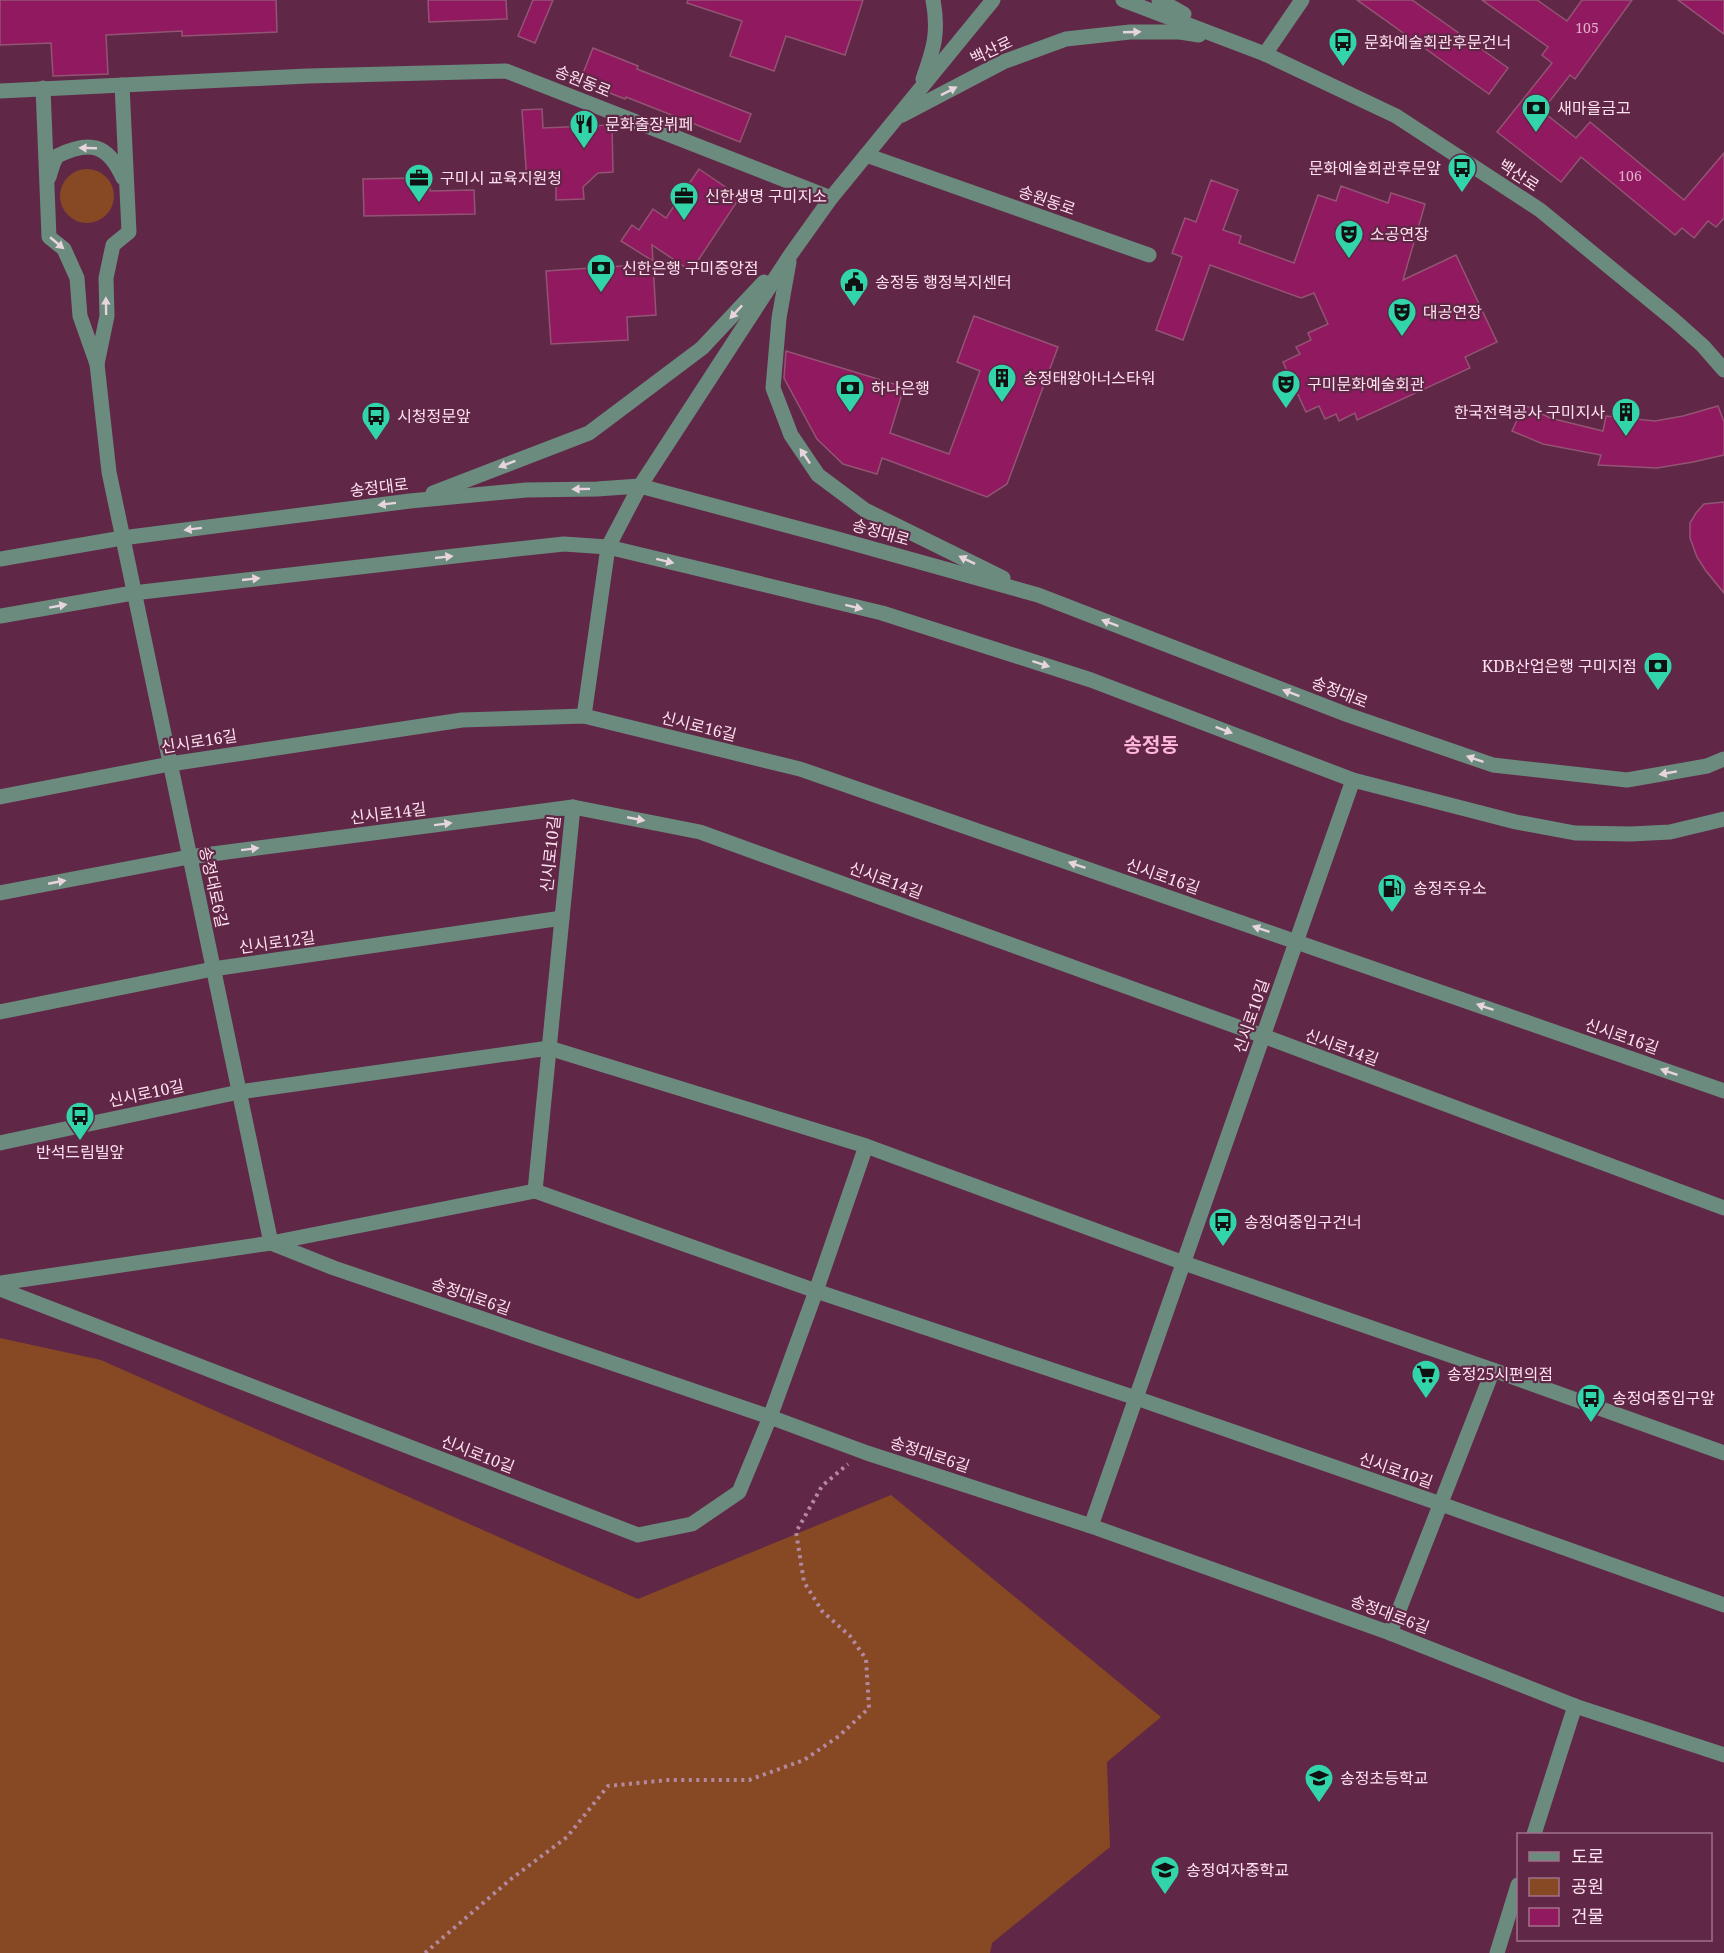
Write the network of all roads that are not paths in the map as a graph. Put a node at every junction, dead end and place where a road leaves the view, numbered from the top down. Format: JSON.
{"nodes":[{"id":1,"x":933,"y":0,"type":"edge"},
{"id":2,"x":993,"y":0,"type":"edge"},
{"id":3,"x":1123,"y":0,"type":"edge"},
{"id":4,"x":1160,"y":0,"type":"edge"},
{"id":5,"x":1302,"y":0,"type":"edge"},
{"id":6,"x":1235,"y":41,"type":"junction"},
{"id":7,"x":1265,"y":54,"type":"junction"},
{"id":8,"x":122,"y":85,"type":"junction"},
{"id":9,"x":43,"y":88,"type":"junction"},
{"id":10,"x":0,"y":91,"type":"edge"},
{"id":11,"x":897,"y":118,"type":"junction"},
{"id":12,"x":866,"y":155,"type":"junction"},
{"id":13,"x":127,"y":185,"type":"junction"},
{"id":14,"x":46,"y":188,"type":"junction"},
{"id":15,"x":831,"y":198,"type":"junction"},
{"id":16,"x":791,"y":254,"type":"junction"},
{"id":17,"x":1149,"y":255,"type":"dead end"},
{"id":18,"x":97,"y":364,"type":"junction"},
{"id":19,"x":1724,"y":370,"type":"edge"},
{"id":20,"x":639,"y":486,"type":"junction"},
{"id":21,"x":411,"y":501,"type":"junction"},
{"id":22,"x":122,"y":538,"type":"junction"},
{"id":23,"x":608,"y":547,"type":"junction"},
{"id":24,"x":0,"y":559,"type":"edge"},
{"id":25,"x":134,"y":593,"type":"junction"},
{"id":26,"x":1038,"y":595,"type":"junction"},
{"id":27,"x":0,"y":616,"type":"edge"},
{"id":28,"x":584,"y":716,"type":"junction"},
{"id":29,"x":1724,"y":759,"type":"edge"},
{"id":30,"x":170,"y":764,"type":"junction"},
{"id":31,"x":1353,"y":780,"type":"junction"},
{"id":32,"x":0,"y":797,"type":"edge"},
{"id":33,"x":573,"y":807,"type":"junction"},
{"id":34,"x":1724,"y":819,"type":"edge"},
{"id":35,"x":189,"y":857,"type":"junction"},
{"id":36,"x":0,"y":893,"type":"edge"},
{"id":37,"x":562,"y":918,"type":"junction"},
{"id":38,"x":1296,"y":942,"type":"junction"},
{"id":39,"x":213,"y":969,"type":"junction"},
{"id":40,"x":0,"y":1012,"type":"edge"},
{"id":41,"x":1263,"y":1036,"type":"junction"},
{"id":42,"x":549,"y":1048,"type":"junction"},
{"id":43,"x":1724,"y":1091,"type":"edge"},
{"id":44,"x":239,"y":1092,"type":"junction"},
{"id":45,"x":0,"y":1143,"type":"edge"},
{"id":46,"x":866,"y":1146,"type":"junction"},
{"id":47,"x":535,"y":1191,"type":"junction"},
{"id":48,"x":1724,"y":1208,"type":"edge"},
{"id":49,"x":272,"y":1244,"type":"junction"},
{"id":50,"x":1184,"y":1263,"type":"junction"},
{"id":51,"x":0,"y":1283,"type":"edge"},
{"id":52,"x":0,"y":1289,"type":"edge"},
{"id":53,"x":816,"y":1291,"type":"junction"},
{"id":54,"x":1493,"y":1370,"type":"junction"},
{"id":55,"x":1136,"y":1398,"type":"junction"},
{"id":56,"x":770,"y":1417,"type":"junction"},
{"id":57,"x":1724,"y":1453,"type":"edge"},
{"id":58,"x":1441,"y":1504,"type":"junction"},
{"id":59,"x":1091,"y":1526,"type":"junction"},
{"id":60,"x":1724,"y":1605,"type":"edge"},
{"id":61,"x":1390,"y":1633,"type":"junction"},
{"id":62,"x":1575,"y":1706,"type":"junction"},
{"id":63,"x":1724,"y":1755,"type":"edge"},
{"id":64,"x":1534,"y":1833,"type":"edge"},
{"id":65,"x":1517,"y":1888,"type":"edge"},
{"id":66,"x":1497,"y":1953,"type":"edge"}],
"edges":[{"from":1,"to":11,"type":"street"},
{"from":2,"to":11,"type":"street"},
{"from":3,"to":6,"type":"street","name":"백산로"},
{"from":4,"to":6,"type":"street","name":"백산로"},
{"from":5,"to":7,"type":"street"},
{"from":6,"to":7,"type":"street","name":"백산로"},
{"from":11,"to":6,"type":"street","name":"백산로","one_way":true},
{"from":7,"to":19,"type":"street","name":"백산로"},
{"from":8,"to":9,"type":"street","name":"송원동로"},
{"from":8,"to":13,"type":"street"},
{"from":8,"to":15,"type":"street","name":"송원동로"},
{"from":9,"to":10,"type":"street","name":"송원동로"},
{"from":9,"to":14,"type":"street"},
{"from":11,"to":12,"type":"street"},
{"from":12,"to":15,"type":"street"},
{"from":12,"to":17,"type":"street","name":"송원동로"},
{"from":13,"to":14,"type":"street","one_way":true},
{"from":18,"to":13,"type":"street","one_way":true},
{"from":14,"to":18,"type":"street","one_way":true},
{"from":15,"to":16,"type":"street"},
{"from":16,"to":20,"type":"street"},
{"from":16,"to":21,"type":"street","one_way":true},
{"from":26,"to":16,"type":"street","one_way":true},
{"from":18,"to":22,"type":"street","name":"송정대로6길"},
{"from":20,"to":21,"type":"street","name":"송정대로","one_way":true},
{"from":20,"to":23,"type":"street"},
{"from":20,"to":26,"type":"street","name":"송정대로"},
{"from":21,"to":22,"type":"street","name":"송정대로","one_way":true},
{"from":22,"to":24,"type":"street","name":"송정대로"},
{"from":22,"to":25,"type":"street","name":"송정대로6길"},
{"from":25,"to":23,"type":"street","one_way":true},
{"from":23,"to":28,"type":"street"},
{"from":23,"to":31,"type":"street","one_way":true},
{"from":27,"to":25,"type":"street","one_way":true},
{"from":25,"to":30,"type":"street","name":"송정대로6길"},
{"from":29,"to":26,"type":"street","name":"송정대로","one_way":true},
{"from":28,"to":30,"type":"street","name":"신시로16길"},
{"from":38,"to":28,"type":"street","name":"신시로16길","one_way":true},
{"from":30,"to":32,"type":"street","name":"신시로16길"},
{"from":30,"to":35,"type":"street","name":"송정대로6길"},
{"from":31,"to":34,"type":"street"},
{"from":31,"to":38,"type":"street","name":"신시로10길"},
{"from":35,"to":33,"type":"street","name":"신시로14길","one_way":true},
{"from":33,"to":37,"type":"street","name":"신시로10길"},
{"from":33,"to":41,"type":"street","name":"신시로14길","one_way":true},
{"from":36,"to":35,"type":"street","name":"신시로14길","one_way":true},
{"from":35,"to":39,"type":"street","name":"송정대로6길"},
{"from":37,"to":39,"type":"street","name":"신시로12길"},
{"from":37,"to":42,"type":"street","name":"신시로10길"},
{"from":38,"to":41,"type":"street","name":"신시로10길"},
{"from":43,"to":38,"type":"street","name":"신시로16길","one_way":true},
{"from":39,"to":40,"type":"street","name":"신시로12길"},
{"from":39,"to":44,"type":"street","name":"송정대로6길"},
{"from":41,"to":48,"type":"street","name":"신시로14길"},
{"from":41,"to":50,"type":"street","name":"신시로10길"},
{"from":42,"to":44,"type":"street","name":"신시로10길"},
{"from":42,"to":46,"type":"street","name":"신시로10길"},
{"from":42,"to":47,"type":"street","name":"신시로10길"},
{"from":44,"to":45,"type":"street","name":"신시로10길"},
{"from":44,"to":49,"type":"street","name":"송정대로6길"},
{"from":46,"to":50,"type":"street","name":"신시로10길"},
{"from":46,"to":53,"type":"street","name":"신시로10길"},
{"from":47,"to":49,"type":"street","name":"송정대로6길"},
{"from":47,"to":53,"type":"street","name":"신시로10길"},
{"from":49,"to":51,"type":"street","name":"송정대로6길"},
{"from":49,"to":56,"type":"street","name":"송정대로6길"},
{"from":50,"to":54,"type":"street","name":"신시로10길"},
{"from":50,"to":55,"type":"street","name":"신시로10길"},
{"from":52,"to":56,"type":"street","name":"신시로10길"},
{"from":53,"to":55,"type":"street","name":"신시로10길"},
{"from":53,"to":56,"type":"street","name":"신시로10길"},
{"from":54,"to":57,"type":"street","name":"신시로10길"},
{"from":54,"to":58,"type":"street","name":"신시로10길"},
{"from":55,"to":58,"type":"street","name":"신시로10길"},
{"from":55,"to":59,"type":"street","name":"신시로10길"},
{"from":56,"to":59,"type":"street","name":"송정대로6길"},
{"from":58,"to":60,"type":"street","name":"신시로10길"},
{"from":58,"to":61,"type":"street","name":"신시로10길"},
{"from":59,"to":61,"type":"street","name":"송정대로6길"},
{"from":61,"to":62,"type":"street","name":"송정대로6길"},
{"from":62,"to":63,"type":"street","name":"송정대로6길"},
{"from":62,"to":64,"type":"street"},
{"from":65,"to":66,"type":"street"}]}
